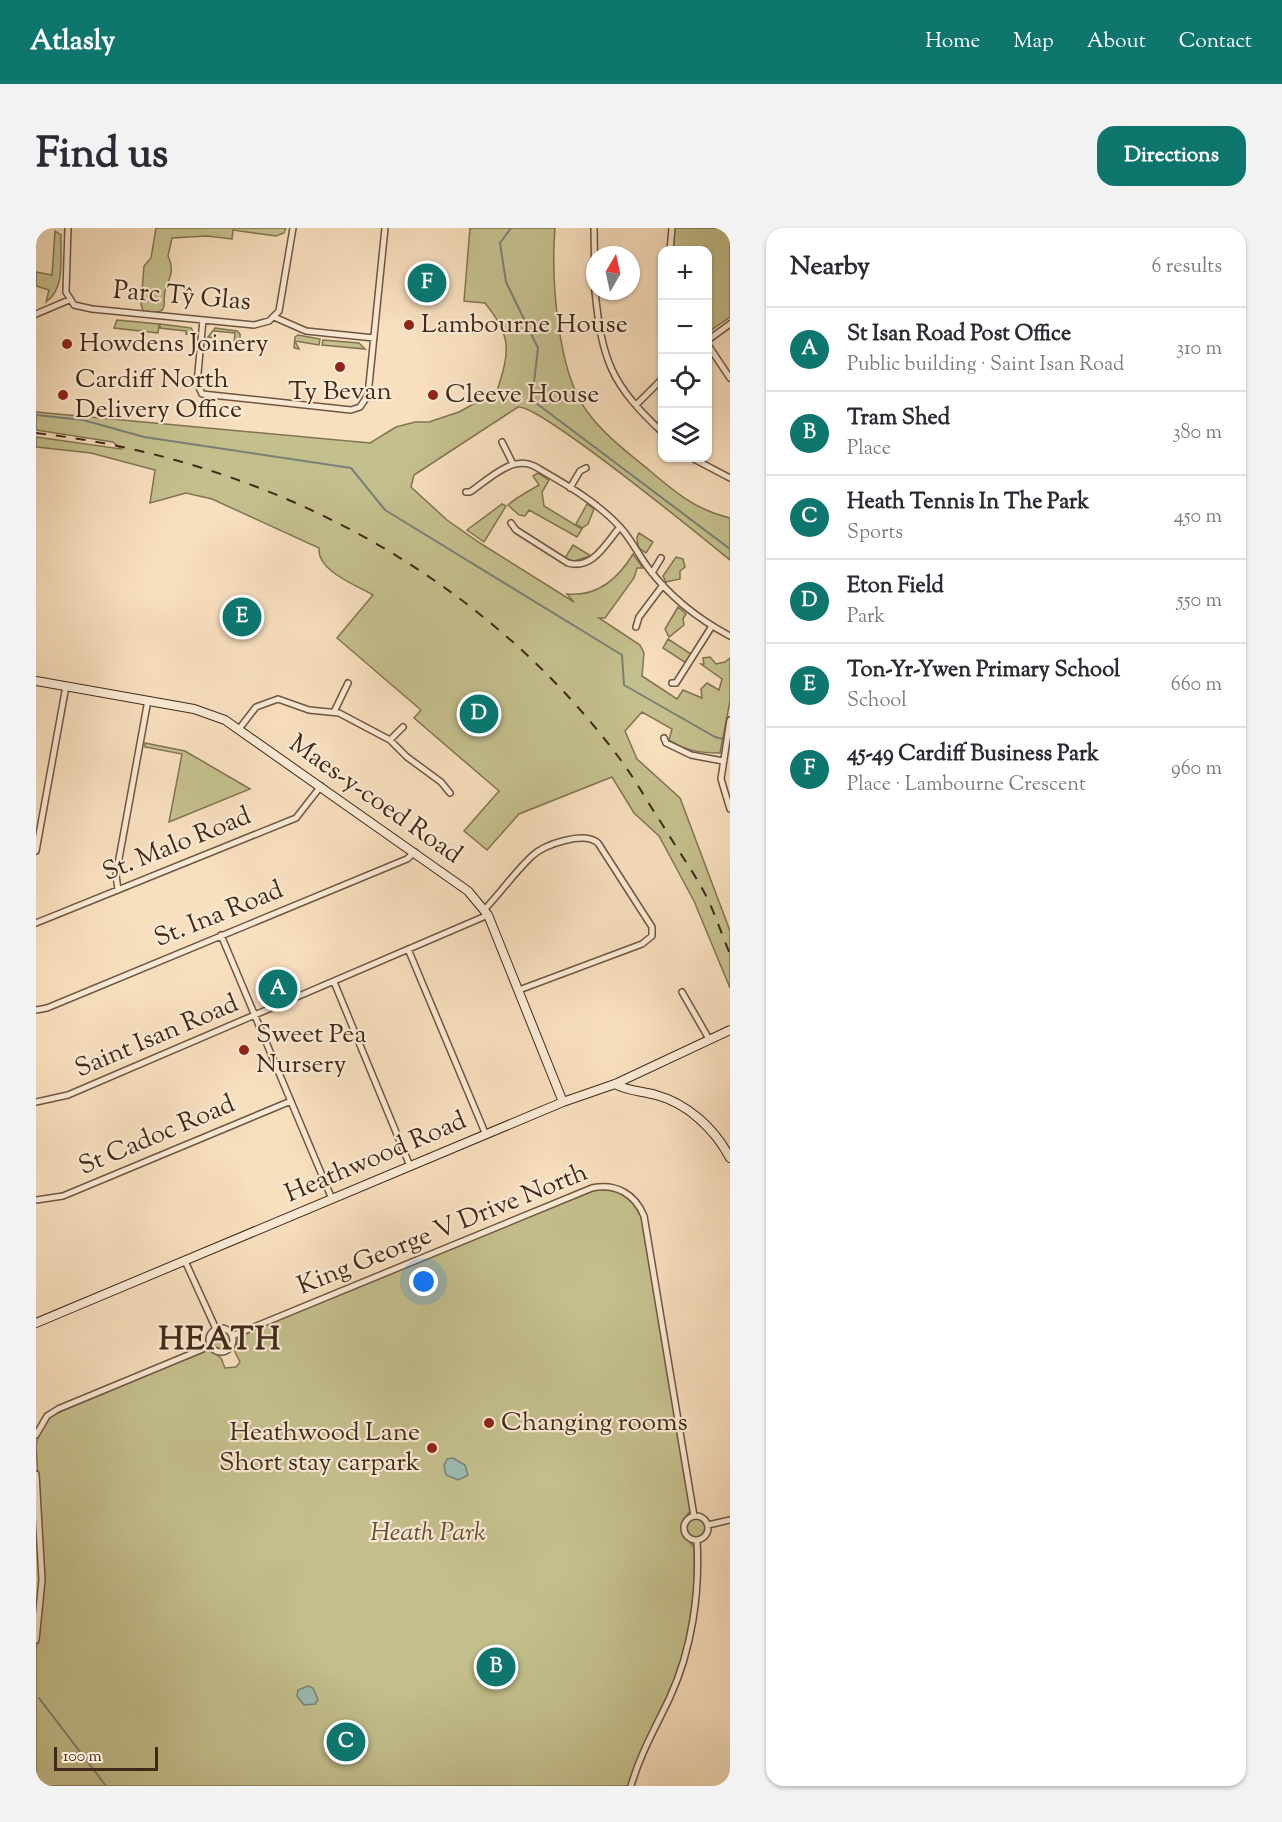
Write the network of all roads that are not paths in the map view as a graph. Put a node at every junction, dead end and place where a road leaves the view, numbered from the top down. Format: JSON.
{"nodes":[{"id":1,"x":68,"y":228,"type":"edge"},
{"id":2,"x":293,"y":228,"type":"edge"},
{"id":3,"x":386,"y":228,"type":"edge"},
{"id":4,"x":594,"y":228,"type":"edge"},
{"id":5,"x":672,"y":228,"type":"edge"},
{"id":6,"x":594,"y":246,"type":"edge"},
{"id":7,"x":670,"y":246,"type":"edge"},
{"id":8,"x":69,"y":300,"type":"junction"},
{"id":9,"x":597,"y":300,"type":"edge"},
{"id":10,"x":36,"y":314,"type":"edge"},
{"id":11,"x":274,"y":317,"type":"junction"},
{"id":12,"x":203,"y":320,"type":"junction"},
{"id":13,"x":730,"y":324,"type":"edge"},
{"id":14,"x":712,"y":337,"type":"edge"},
{"id":15,"x":374,"y":338,"type":"junction"},
{"id":16,"x":712,"y":351,"type":"edge"},
{"id":17,"x":730,"y":378,"type":"edge"},
{"id":18,"x":658,"y":385,"type":"edge"},
{"id":19,"x":636,"y":405,"type":"junction"},
{"id":20,"x":658,"y":427,"type":"edge"},
{"id":21,"x":502,"y":442,"type":"dead end"},
{"id":22,"x":698,"y":462,"type":"edge"},
{"id":23,"x":513,"y":464,"type":"junction"},
{"id":24,"x":586,"y":468,"type":"dead end"},
{"id":25,"x":730,"y":478,"type":"edge"},
{"id":26,"x":570,"y":488,"type":"junction"},
{"id":27,"x":466,"y":492,"type":"dead end"},
{"id":28,"x":511,"y":523,"type":"dead end"},
{"id":29,"x":620,"y":527,"type":"junction"},
{"id":30,"x":661,"y":558,"type":"dead end"},
{"id":31,"x":652,"y":573,"type":"junction"},
{"id":32,"x":663,"y":585,"type":"junction"},
{"id":33,"x":712,"y":626,"type":"junction"},
{"id":34,"x":636,"y":627,"type":"dead end"},
{"id":35,"x":730,"y":636,"type":"edge"},
{"id":36,"x":36,"y":681,"type":"edge"},
{"id":37,"x":348,"y":683,"type":"dead end"},
{"id":38,"x":672,"y":683,"type":"dead end"},
{"id":39,"x":66,"y":686,"type":"junction"},
{"id":40,"x":148,"y":700,"type":"junction"},
{"id":41,"x":334,"y":712,"type":"junction"},
{"id":42,"x":730,"y":720,"type":"edge"},
{"id":43,"x":403,"y":727,"type":"dead end"},
{"id":44,"x":239,"y":729,"type":"junction"},
{"id":45,"x":664,"y":738,"type":"dead end"},
{"id":46,"x":390,"y":740,"type":"junction"},
{"id":47,"x":723,"y":761,"type":"junction"},
{"id":48,"x":321,"y":786,"type":"junction"},
{"id":49,"x":450,"y":793,"type":"dead end"},
{"id":50,"x":730,"y":809,"type":"edge"},
{"id":51,"x":36,"y":849,"type":"edge"},
{"id":52,"x":415,"y":852,"type":"junction"},
{"id":53,"x":118,"y":890,"type":"junction"},
{"id":54,"x":487,"y":912,"type":"junction"},
{"id":55,"x":36,"y":923,"type":"edge"},
{"id":56,"x":221,"y":934,"type":"junction"},
{"id":57,"x":408,"y":949,"type":"junction"},
{"id":58,"x":334,"y":982,"type":"junction"},
{"id":59,"x":519,"y":990,"type":"junction"},
{"id":60,"x":682,"y":992,"type":"dead end"},
{"id":61,"x":36,"y":1010,"type":"edge"},
{"id":62,"x":255,"y":1017,"type":"junction"},
{"id":63,"x":730,"y":1029,"type":"edge"},
{"id":64,"x":709,"y":1039,"type":"junction"},
{"id":65,"x":615,"y":1084,"type":"junction"},
{"id":66,"x":291,"y":1101,"type":"junction"},
{"id":67,"x":36,"y":1102,"type":"edge"},
{"id":68,"x":563,"y":1102,"type":"junction"},
{"id":69,"x":486,"y":1135,"type":"junction"},
{"id":70,"x":730,"y":1158,"type":"edge"},
{"id":71,"x":410,"y":1166,"type":"junction"},
{"id":72,"x":332,"y":1199,"type":"junction"},
{"id":73,"x":36,"y":1200,"type":"edge"},
{"id":74,"x":185,"y":1261,"type":"junction"},
{"id":75,"x":36,"y":1323,"type":"edge"},
{"id":76,"x":216,"y":1329,"type":"junction"},
{"id":77,"x":232,"y":1336,"type":"junction"},
{"id":78,"x":210,"y":1346,"type":"junction"},
{"id":79,"x":36,"y":1435,"type":"edge"},
{"id":80,"x":36,"y":1474,"type":"edge"},
{"id":81,"x":694,"y":1516,"type":"junction"},
{"id":82,"x":730,"y":1520,"type":"edge"},
{"id":83,"x":708,"y":1525,"type":"junction"},
{"id":84,"x":697,"y":1540,"type":"junction"},
{"id":85,"x":36,"y":1640,"type":"edge"},
{"id":86,"x":631,"y":1786,"type":"edge"}],
"edges":[{"from":1,"to":8,"type":"street"},
{"from":2,"to":11,"type":"street","name":"Parc Tŷ Glas"},
{"from":3,"to":15,"type":"street"},
{"from":4,"to":6,"type":"street"},
{"from":5,"to":7,"type":"street"},
{"from":8,"to":10,"type":"street"},
{"from":8,"to":12,"type":"street","name":"Parc Tŷ Glas"},
{"from":9,"to":19,"type":"street"},
{"from":11,"to":12,"type":"street","name":"Parc Tŷ Glas"},
{"from":11,"to":15,"type":"street"},
{"from":12,"to":15,"type":"street"},
{"from":13,"to":14,"type":"street"},
{"from":16,"to":17,"type":"street"},
{"from":18,"to":19,"type":"street"},
{"from":19,"to":20,"type":"street"},
{"from":21,"to":23,"type":"street"},
{"from":22,"to":25,"type":"street"},
{"from":23,"to":26,"type":"street"},
{"from":23,"to":27,"type":"street"},
{"from":24,"to":26,"type":"street"},
{"from":26,"to":29,"type":"street"},
{"from":28,"to":29,"type":"street"},
{"from":29,"to":31,"type":"street"},
{"from":30,"to":31,"type":"street"},
{"from":31,"to":32,"type":"street"},
{"from":32,"to":33,"type":"street"},
{"from":32,"to":34,"type":"street"},
{"from":33,"to":35,"type":"street"},
{"from":33,"to":38,"type":"street"},
{"from":36,"to":39,"type":"street","name":"Maes-y-coed Road"},
{"from":37,"to":41,"type":"street"},
{"from":39,"to":40,"type":"street","name":"Maes-y-coed Road"},
{"from":39,"to":51,"type":"street"},
{"from":40,"to":44,"type":"street","name":"Maes-y-coed Road"},
{"from":40,"to":53,"type":"street"},
{"from":41,"to":44,"type":"street"},
{"from":41,"to":46,"type":"street"},
{"from":42,"to":47,"type":"street"},
{"from":43,"to":46,"type":"street"},
{"from":44,"to":48,"type":"street","name":"Maes-y-coed Road"},
{"from":45,"to":47,"type":"street"},
{"from":46,"to":49,"type":"street"},
{"from":47,"to":50,"type":"street"},
{"from":48,"to":52,"type":"street","name":"Maes-y-coed Road"},
{"from":48,"to":53,"type":"street","name":"St. Malo Road"},
{"from":52,"to":54,"type":"street","name":"Maes-y-coed Road"},
{"from":52,"to":56,"type":"street","name":"St. Ina Road"},
{"from":53,"to":55,"type":"street","name":"St. Malo Road"},
{"from":54,"to":57,"type":"street","name":"Saint Isan Road"},
{"from":54,"to":59,"type":"street","name":"Maes-y-coed Road"},
{"from":54,"to":59,"type":"street"},
{"from":56,"to":61,"type":"street","name":"St. Ina Road"},
{"from":56,"to":62,"type":"street"},
{"from":57,"to":58,"type":"street","name":"Saint Isan Road"},
{"from":57,"to":69,"type":"street"},
{"from":58,"to":62,"type":"street","name":"Saint Isan Road"},
{"from":58,"to":71,"type":"street"},
{"from":59,"to":68,"type":"street","name":"Maes-y-coed Road"},
{"from":60,"to":64,"type":"street"},
{"from":62,"to":66,"type":"street"},
{"from":62,"to":67,"type":"street","name":"Saint Isan Road"},
{"from":63,"to":64,"type":"street","name":"Heathwood Road"},
{"from":64,"to":65,"type":"street","name":"Heathwood Road"},
{"from":65,"to":68,"type":"street","name":"Heathwood Road"},
{"from":65,"to":70,"type":"street"},
{"from":66,"to":72,"type":"street"},
{"from":66,"to":73,"type":"street","name":"St Cadoc Road"},
{"from":68,"to":69,"type":"street","name":"Heathwood Road"},
{"from":69,"to":71,"type":"street","name":"Heathwood Road"},
{"from":71,"to":72,"type":"street","name":"Heathwood Road"},
{"from":72,"to":74,"type":"street","name":"Heathwood Road"},
{"from":74,"to":75,"type":"street","name":"Heathwood Road"},
{"from":74,"to":76,"type":"street"},
{"from":76,"to":77,"type":"street"},
{"from":76,"to":78,"type":"street"},
{"from":77,"to":78,"type":"street"},
{"from":77,"to":81,"type":"street","name":"King George V Drive North"},
{"from":78,"to":79,"type":"street"},
{"from":80,"to":85,"type":"street"},
{"from":81,"to":83,"type":"street"},
{"from":81,"to":84,"type":"street"},
{"from":82,"to":83,"type":"street"},
{"from":83,"to":84,"type":"street"},
{"from":84,"to":86,"type":"street"}]}
